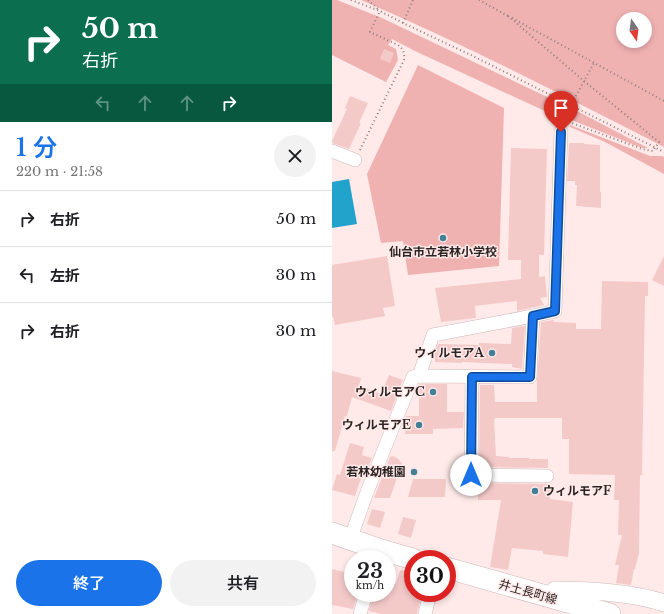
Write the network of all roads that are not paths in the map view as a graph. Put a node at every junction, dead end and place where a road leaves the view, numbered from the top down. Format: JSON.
{"nodes":[{"id":1,"x":563,"y":123,"type":"road end"},
{"id":2,"x":332,"y":151,"type":"edge"},
{"id":3,"x":355,"y":160,"type":"road end"},
{"id":4,"x":533,"y":316,"type":"junction"},
{"id":5,"x":419,"y":376,"type":"junction"},
{"id":6,"x":472,"y":377,"type":"junction"},
{"id":7,"x":547,"y":476,"type":"dead end"},
{"id":8,"x":341,"y":537,"type":"edge"},
{"id":9,"x":368,"y":550,"type":"edge"},
{"id":10,"x":456,"y":571,"type":"edge"},
{"id":11,"x":551,"y":598,"type":"junction"},
{"id":12,"x":363,"y":602,"type":"edge"},
{"id":13,"x":428,"y":602,"type":"edge"},
{"id":14,"x":664,"y":603,"type":"edge"},
{"id":15,"x":360,"y":614,"type":"edge"},
{"id":16,"x":425,"y":614,"type":"edge"},
{"id":17,"x":610,"y":614,"type":"edge"}],
"edges":[{"from":1,"to":4,"type":"street"},
{"from":2,"to":3,"type":"street"},
{"from":4,"to":5,"type":"street"},
{"from":4,"to":6,"type":"street"},
{"from":5,"to":6,"type":"street"},
{"from":5,"to":8,"type":"street"},
{"from":6,"to":7,"type":"street"},
{"from":8,"to":9,"type":"main road"},
{"from":10,"to":11,"type":"main road","name":"井土長町線"},
{"from":11,"to":14,"type":"street"},
{"from":11,"to":17,"type":"main road","name":"井土長町線"},
{"from":12,"to":15,"type":"street"},
{"from":13,"to":16,"type":"street"}]}
